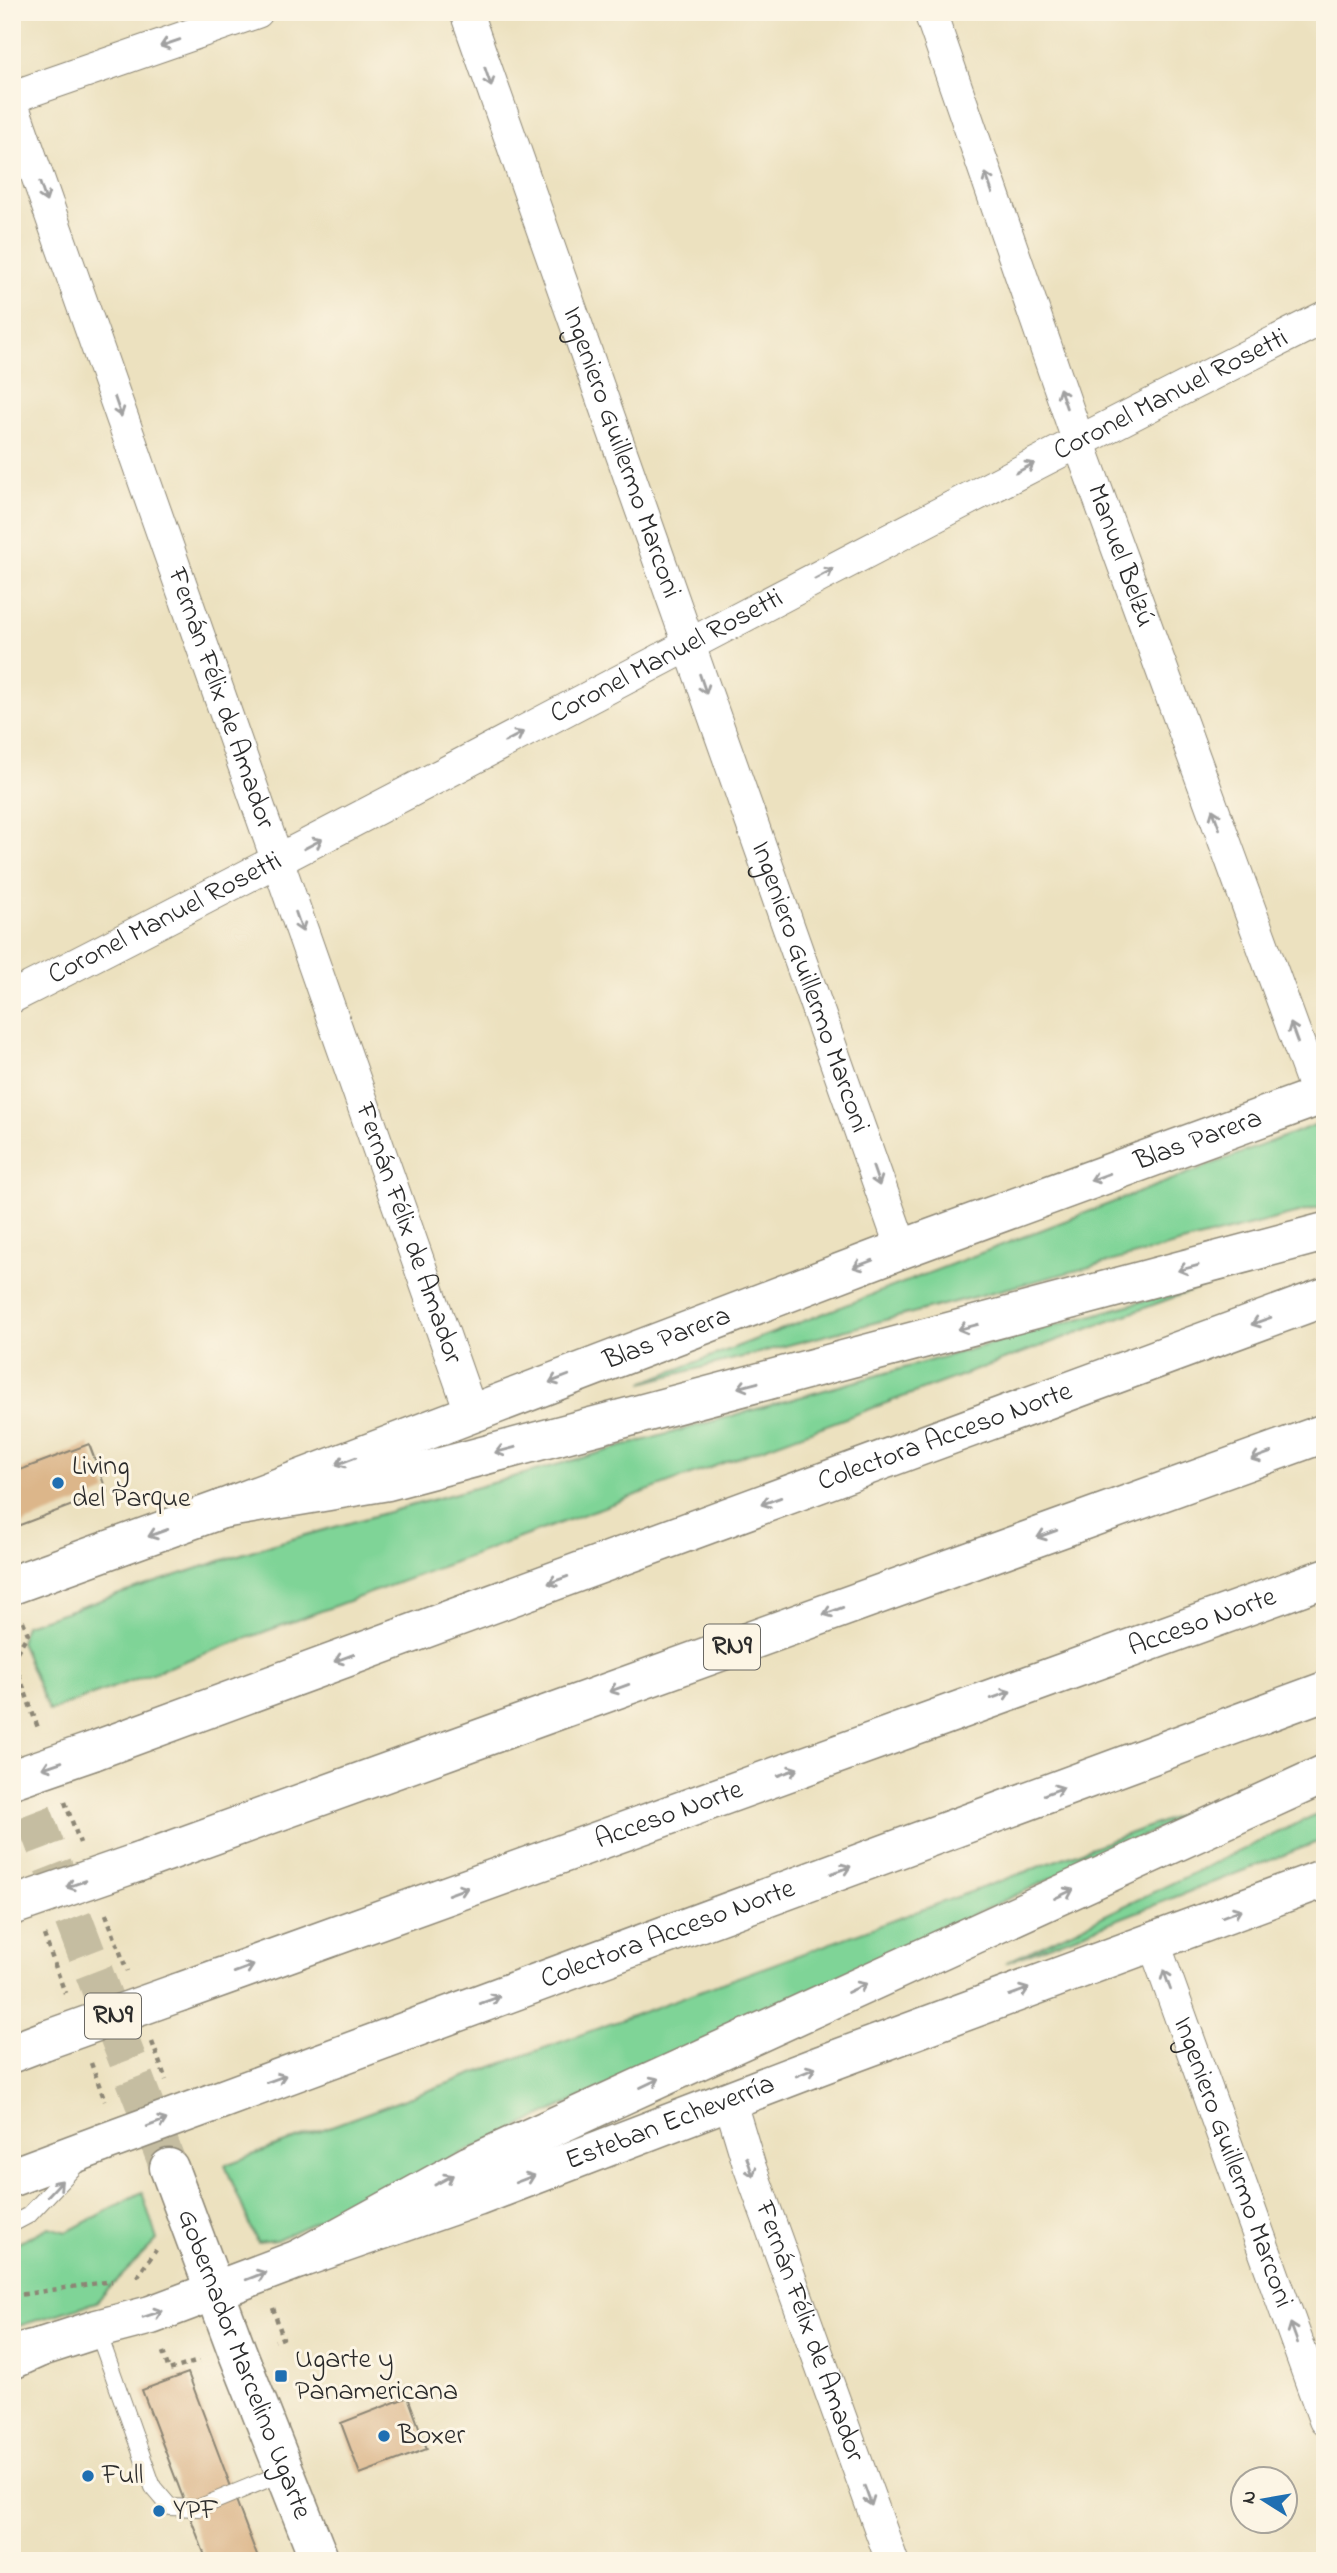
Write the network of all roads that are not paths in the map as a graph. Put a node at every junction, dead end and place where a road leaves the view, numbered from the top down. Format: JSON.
{"nodes":[{"id":1,"x":257,"y":12,"type":"edge"},
{"id":2,"x":466,"y":12,"type":"edge"},
{"id":3,"x":930,"y":12,"type":"edge"},
{"id":4,"x":12,"y":97,"type":"edge"},
{"id":5,"x":12,"y":104,"type":"edge"},
{"id":6,"x":1325,"y":317,"type":"edge"},
{"id":7,"x":1077,"y":440,"type":"junction"},
{"id":8,"x":689,"y":645,"type":"junction"},
{"id":9,"x":278,"y":862,"type":"junction"},
{"id":10,"x":12,"y":997,"type":"edge"},
{"id":11,"x":1321,"y":1096,"type":"edge"},
{"id":12,"x":1325,"y":1232,"type":"edge"},
{"id":13,"x":902,"y":1249,"type":"junction"},
{"id":14,"x":1325,"y":1297,"type":"edge"},
{"id":15,"x":471,"y":1412,"type":"junction"},
{"id":16,"x":1325,"y":1433,"type":"edge"},
{"id":17,"x":222,"y":1510,"type":"junction"},
{"id":18,"x":1325,"y":1578,"type":"edge"},
{"id":19,"x":16,"y":1600,"type":"edge"},
{"id":20,"x":1325,"y":1691,"type":"edge"},
{"id":21,"x":1325,"y":1774,"type":"edge"},
{"id":22,"x":12,"y":1779,"type":"edge"},
{"id":23,"x":1325,"y":1878,"type":"edge"},
{"id":24,"x":12,"y":1906,"type":"edge"},
{"id":25,"x":1154,"y":1942,"type":"junction"},
{"id":26,"x":29,"y":2047,"type":"edge"},
{"id":27,"x":730,"y":2102,"type":"junction"},
{"id":28,"x":98,"y":2144,"type":"junction"},
{"id":29,"x":169,"y":2168,"type":"tunnel mouth"},
{"id":30,"x":12,"y":2177,"type":"edge"},
{"id":31,"x":12,"y":2224,"type":"edge"},
{"id":32,"x":299,"y":2259,"type":"junction"},
{"id":33,"x":214,"y":2292,"type":"junction"},
{"id":34,"x":97,"y":2329,"type":"junction"},
{"id":35,"x":22,"y":2354,"type":"edge"},
{"id":36,"x":1325,"y":2420,"type":"edge"},
{"id":37,"x":285,"y":2472,"type":"junction"},
{"id":38,"x":320,"y":2561,"type":"edge"},
{"id":39,"x":892,"y":2561,"type":"edge"}],
"edges":[{"from":1,"to":4,"type":"street","one_way":true},
{"from":2,"to":8,"type":"street","name":"Ingeniero Guillermo Marconi","one_way":true},
{"from":7,"to":3,"type":"street","name":"Manuel Belzú","one_way":true},
{"from":5,"to":9,"type":"street","name":"Fernán Félix de Amador","one_way":true},
{"from":6,"to":7,"type":"street","name":"Coronel Manuel Rosetti"},
{"from":8,"to":7,"type":"street","name":"Coronel Manuel Rosetti","one_way":true},
{"from":11,"to":7,"type":"street","name":"Manuel Belzú","one_way":true},
{"from":9,"to":8,"type":"street","name":"Coronel Manuel Rosetti","one_way":true},
{"from":8,"to":13,"type":"street","name":"Ingeniero Guillermo Marconi","one_way":true},
{"from":9,"to":10,"type":"street","name":"Coronel Manuel Rosetti"},
{"from":9,"to":15,"type":"street","name":"Fernán Félix de Amador","one_way":true},
{"from":11,"to":13,"type":"main road","name":"Blas Parera","one_way":true},
{"from":12,"to":17,"type":"main road","one_way":true},
{"from":13,"to":15,"type":"main road","name":"Blas Parera","one_way":true},
{"from":14,"to":22,"type":"main road","name":"Colectora Acceso Norte","one_way":true,"bridge":true},
{"from":15,"to":17,"type":"main road","name":"Blas Parera","one_way":true},
{"from":16,"to":24,"type":"main road","number":"RN9","one_way":true,"bridge":true},
{"from":17,"to":19,"type":"main road","name":"Blas Parera","one_way":true},
{"from":26,"to":18,"type":"main road","name":"Acceso Norte","number":"RN9","one_way":true,"bridge":true},
{"from":28,"to":20,"type":"main road","name":"Colectora Acceso Norte","one_way":true,"bridge":true},
{"from":32,"to":21,"type":"main road","one_way":true},
{"from":25,"to":23,"type":"main road","name":"Esteban Echeverría","one_way":true},
{"from":27,"to":25,"type":"main road","name":"Esteban Echeverría","one_way":true},
{"from":36,"to":25,"type":"street","name":"Ingeniero Guillermo Marconi","one_way":true},
{"from":32,"to":27,"type":"main road","name":"Esteban Echeverría","one_way":true},
{"from":27,"to":39,"type":"street","name":"Fernán Félix de Amador","one_way":true},
{"from":28,"to":30,"type":"main road","name":"Colectora Acceso Norte"},
{"from":31,"to":28,"type":"lane","one_way":true},
{"from":29,"to":33,"type":"main road","name":"Gobernador Marcelino Ugarte"},
{"from":33,"to":32,"type":"main road","name":"Esteban Echeverría","one_way":true},
{"from":34,"to":33,"type":"main road","name":"Esteban Echeverría","one_way":true},
{"from":33,"to":37,"type":"main road","name":"Gobernador Marcelino Ugarte"},
{"from":34,"to":35,"type":"main road","name":"Esteban Echeverría"},
{"from":34,"to":37,"type":"lane"},
{"from":37,"to":38,"type":"main road","name":"Gobernador Marcelino Ugarte"}]}
